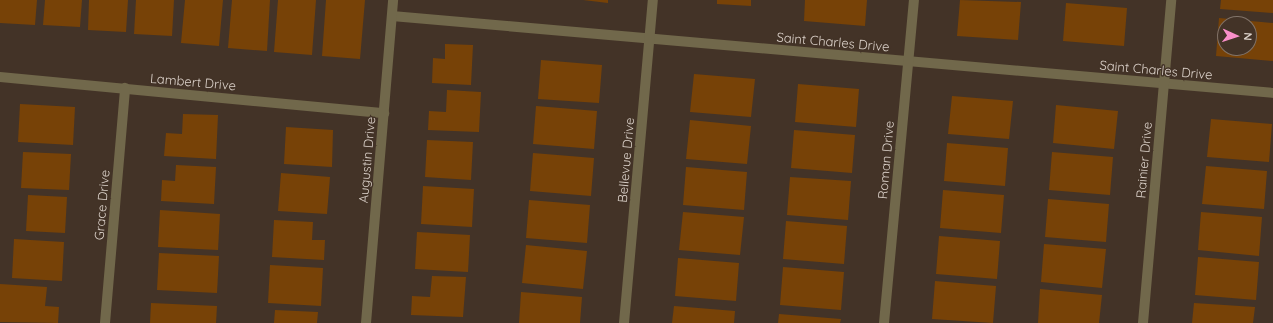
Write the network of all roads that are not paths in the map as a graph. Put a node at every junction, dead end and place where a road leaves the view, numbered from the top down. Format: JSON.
{"nodes":[{"id":1,"x":393,"y":0,"type":"edge"},
{"id":2,"x":653,"y":0,"type":"edge"},
{"id":3,"x":914,"y":0,"type":"edge"},
{"id":4,"x":1171,"y":0,"type":"edge"},
{"id":5,"x":392,"y":16,"type":"junction"},
{"id":6,"x":650,"y":40,"type":"junction"},
{"id":7,"x":908,"y":62,"type":"junction"},
{"id":8,"x":0,"y":77,"type":"edge"},
{"id":9,"x":1163,"y":84,"type":"junction"},
{"id":10,"x":124,"y":88,"type":"junction"},
{"id":11,"x":1273,"y":93,"type":"edge"},
{"id":12,"x":384,"y":113,"type":"junction"},
{"id":13,"x":105,"y":323,"type":"edge"},
{"id":14,"x":366,"y":323,"type":"edge"},
{"id":15,"x":624,"y":323,"type":"edge"},
{"id":16,"x":884,"y":323,"type":"edge"},
{"id":17,"x":1143,"y":323,"type":"edge"}],
"edges":[{"from":1,"to":5,"type":"street","name":"Augustin Drive"},
{"from":2,"to":6,"type":"street","name":"Bellevue Drive"},
{"from":3,"to":7,"type":"street","name":"Roman Drive"},
{"from":4,"to":9,"type":"street","name":"Rainier Drive"},
{"from":5,"to":6,"type":"street","name":"Saint Charles Drive"},
{"from":5,"to":12,"type":"street","name":"Augustin Drive"},
{"from":6,"to":7,"type":"street","name":"Saint Charles Drive"},
{"from":6,"to":15,"type":"street","name":"Bellevue Drive"},
{"from":7,"to":9,"type":"street","name":"Saint Charles Drive"},
{"from":7,"to":16,"type":"street","name":"Roman Drive"},
{"from":8,"to":10,"type":"street","name":"Lambert Drive"},
{"from":9,"to":11,"type":"street","name":"Saint Charles Drive"},
{"from":9,"to":17,"type":"street","name":"Rainier Drive"},
{"from":10,"to":12,"type":"street","name":"Lambert Drive"},
{"from":10,"to":13,"type":"street","name":"Grace Drive"},
{"from":12,"to":14,"type":"street","name":"Augustin Drive"}]}
